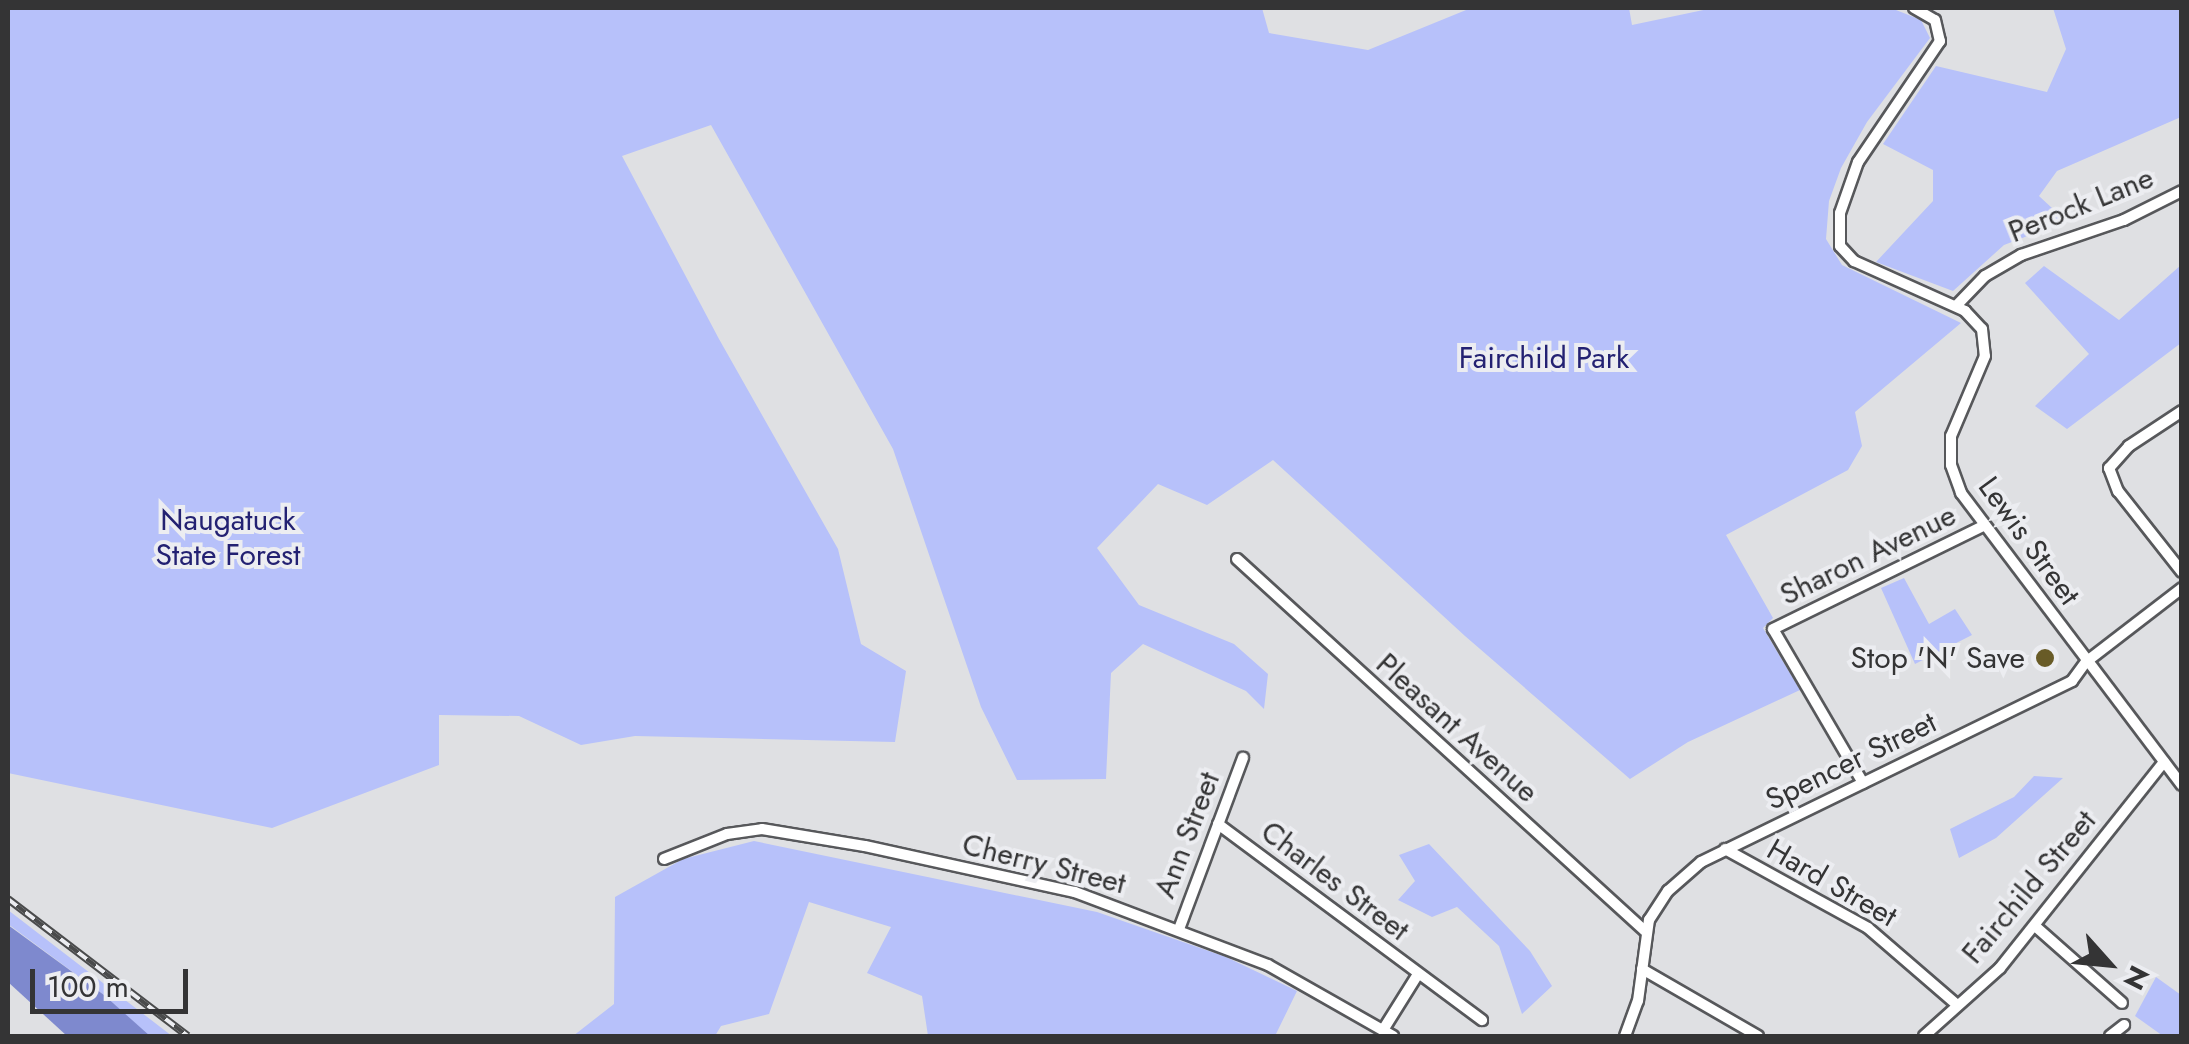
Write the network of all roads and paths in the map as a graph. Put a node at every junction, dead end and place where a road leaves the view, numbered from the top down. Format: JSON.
{"nodes":[{"id":1,"x":1914,"y":8,"type":"edge"},
{"id":2,"x":2182,"y":191,"type":"edge"},
{"id":3,"x":1956,"y":306,"type":"junction"},
{"id":4,"x":2182,"y":411,"type":"edge"},
{"id":5,"x":1983,"y":526,"type":"junction"},
{"id":6,"x":1236,"y":559,"type":"dead end"},
{"id":7,"x":2182,"y":572,"type":"edge"},
{"id":8,"x":2182,"y":588,"type":"edge"},
{"id":9,"x":2086,"y":662,"type":"junction"},
{"id":10,"x":1243,"y":758,"type":"dead end"},
{"id":11,"x":2164,"y":762,"type":"junction"},
{"id":12,"x":1862,"y":783,"type":"junction"},
{"id":13,"x":2182,"y":785,"type":"edge"},
{"id":14,"x":1218,"y":824,"type":"junction"},
{"id":15,"x":1725,"y":849,"type":"junction"},
{"id":16,"x":664,"y":859,"type":"dead end"},
{"id":17,"x":2035,"y":926,"type":"junction"},
{"id":18,"x":1178,"y":929,"type":"junction"},
{"id":19,"x":1645,"y":931,"type":"junction"},
{"id":20,"x":1642,"y":969,"type":"junction"},
{"id":21,"x":1418,"y":974,"type":"junction"},
{"id":22,"x":2122,"y":1002,"type":"dead end"},
{"id":23,"x":1956,"y":1004,"type":"junction"},
{"id":24,"x":1482,"y":1020,"type":"dead end"},
{"id":25,"x":2124,"y":1025,"type":"dead end"},
{"id":26,"x":1388,"y":1034,"type":"edge"},
{"id":27,"x":1625,"y":1036,"type":"edge"},
{"id":28,"x":1758,"y":1036,"type":"edge"},
{"id":29,"x":1924,"y":1036,"type":"edge"},
{"id":30,"x":2110,"y":1036,"type":"edge"}],
"edges":[{"from":1,"to":3,"type":"street"},
{"from":2,"to":3,"type":"street","name":"Perock Lane"},
{"from":3,"to":5,"type":"street","name":"Lewis Street"},
{"from":4,"to":7,"type":"street"},
{"from":5,"to":9,"type":"street","name":"Lewis Street"},
{"from":5,"to":12,"type":"street","name":"Sharon Avenue"},
{"from":6,"to":19,"type":"street","name":"Pleasant Avenue"},
{"from":8,"to":9,"type":"street","name":"Spencer Street"},
{"from":9,"to":11,"type":"street","name":"Lewis Street"},
{"from":9,"to":12,"type":"street","name":"Spencer Street"},
{"from":10,"to":14,"type":"street","name":"Ann Street"},
{"from":11,"to":13,"type":"street","name":"Lewis Street"},
{"from":11,"to":17,"type":"street","name":"Fairchild Street"},
{"from":12,"to":15,"type":"street","name":"Spencer Street"},
{"from":14,"to":18,"type":"street","name":"Ann Street"},
{"from":14,"to":21,"type":"street","name":"Charles Street"},
{"from":15,"to":19,"type":"street","name":"Spencer Street"},
{"from":15,"to":23,"type":"street","name":"Hard Street"},
{"from":16,"to":18,"type":"street","name":"Cherry Street"},
{"from":17,"to":22,"type":"street"},
{"from":17,"to":23,"type":"street","name":"Fairchild Street"},
{"from":18,"to":26,"type":"street","name":"Cherry Street"},
{"from":19,"to":20,"type":"street","name":"Spencer Street"},
{"from":20,"to":27,"type":"street","name":"Spencer Street"},
{"from":20,"to":28,"type":"street"},
{"from":21,"to":24,"type":"street"},
{"from":21,"to":26,"type":"street","name":"Charles Street"},
{"from":23,"to":29,"type":"street","name":"Fairchild Street"},
{"from":25,"to":30,"type":"street"}]}
